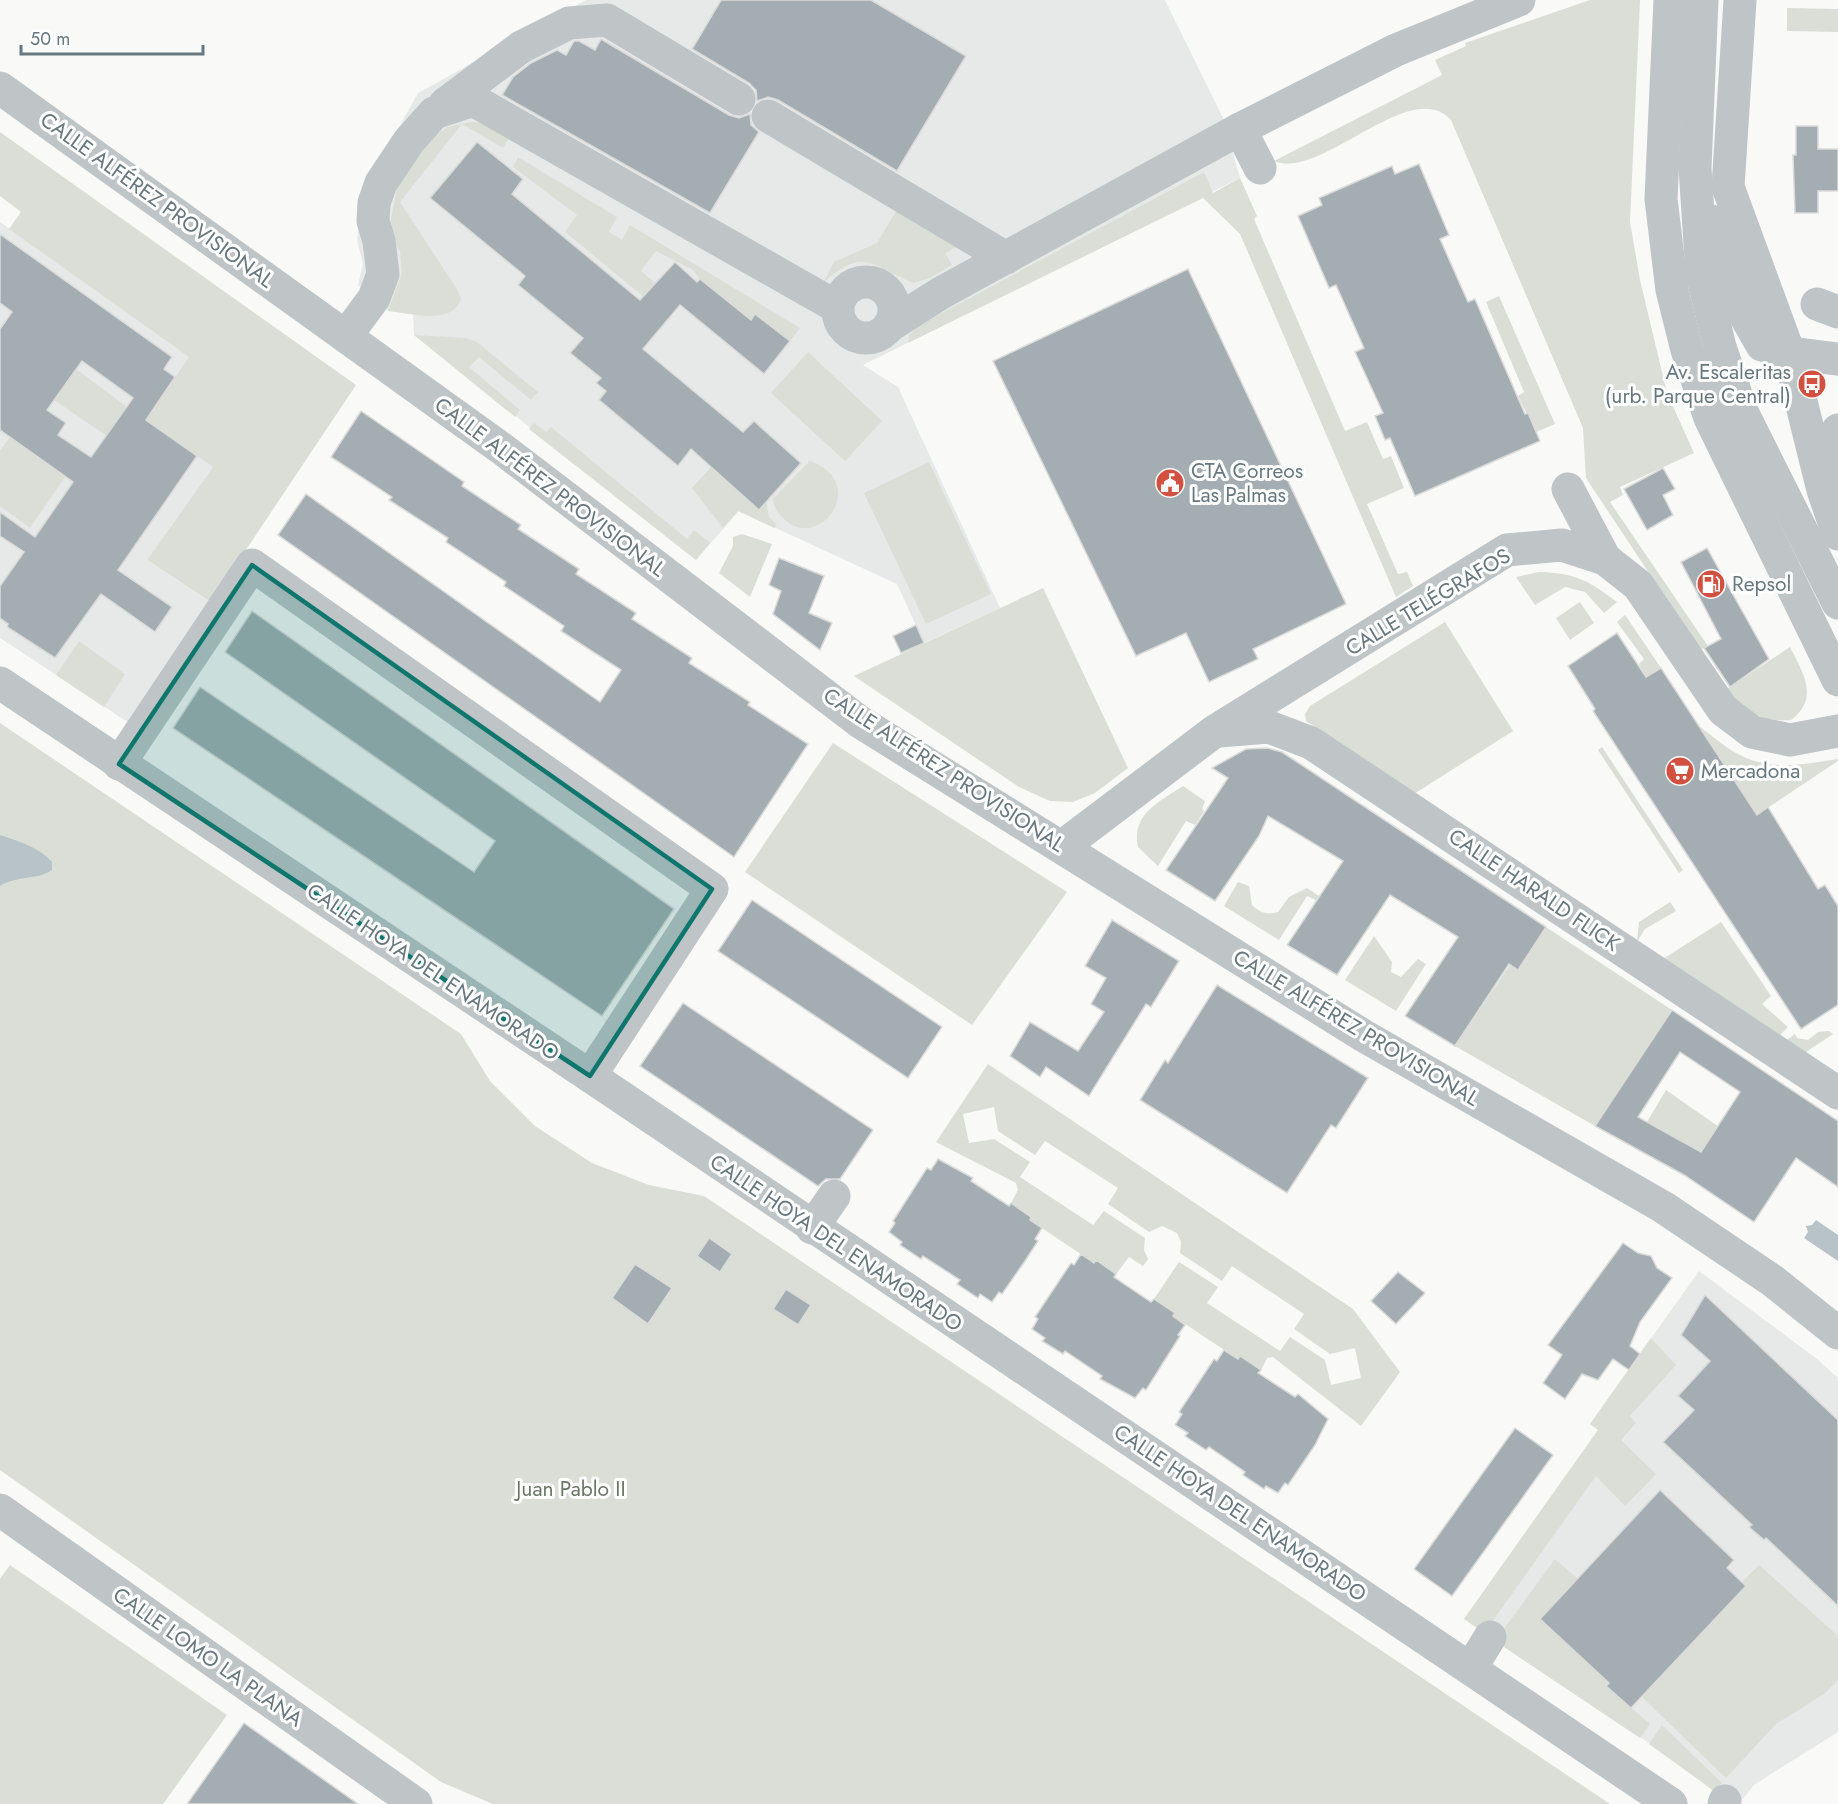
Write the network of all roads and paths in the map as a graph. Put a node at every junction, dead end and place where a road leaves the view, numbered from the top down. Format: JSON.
{"nodes":[{"id":1,"x":1519,"y":0,"type":"edge"},
{"id":2,"x":1670,"y":0,"type":"edge"},
{"id":3,"x":1702,"y":0,"type":"edge"},
{"id":4,"x":1740,"y":0,"type":"edge"},
{"id":5,"x":0,"y":88,"type":"edge"},
{"id":6,"x":472,"y":92,"type":"junction"},
{"id":7,"x":739,"y":99,"type":"dead end"},
{"id":8,"x":768,"y":116,"type":"dead end"},
{"id":9,"x":1240,"y":129,"type":"junction"},
{"id":10,"x":1260,"y":168,"type":"dead end"},
{"id":11,"x":1695,"y":168,"type":"junction"},
{"id":12,"x":1006,"y":258,"type":"junction"},
{"id":13,"x":837,"y":307,"type":"junction"},
{"id":14,"x":890,"y":311,"type":"junction"},
{"id":15,"x":346,"y":336,"type":"junction"},
{"id":16,"x":1789,"y":353,"type":"junction"},
{"id":17,"x":1838,"y":359,"type":"edge"},
{"id":18,"x":1838,"y":430,"type":"edge"},
{"id":19,"x":1823,"y":490,"type":"junction"},
{"id":20,"x":1838,"y":534,"type":"edge"},
{"id":21,"x":1562,"y":545,"type":"junction"},
{"id":22,"x":1605,"y":559,"type":"junction"},
{"id":23,"x":1838,"y":603,"type":"edge"},
{"id":24,"x":1838,"y":680,"type":"edge"},
{"id":25,"x":0,"y":683,"type":"edge"},
{"id":26,"x":1215,"y":731,"type":"junction"},
{"id":27,"x":1838,"y":731,"type":"edge"},
{"id":28,"x":119,"y":764,"type":"junction"},
{"id":29,"x":1063,"y":846,"type":"junction"},
{"id":30,"x":590,"y":1076,"type":"junction"},
{"id":31,"x":1838,"y":1093,"type":"edge"},
{"id":32,"x":834,"y":1196,"type":"dead end"},
{"id":33,"x":812,"y":1228,"type":"junction"},
{"id":34,"x":1838,"y":1333,"type":"edge"},
{"id":35,"x":0,"y":1510,"type":"edge"},
{"id":36,"x":1490,"y":1637,"type":"dead end"},
{"id":37,"x":1471,"y":1668,"type":"junction"},
{"id":38,"x":1666,"y":1803,"type":"edge"},
{"id":39,"x":416,"y":1804,"type":"edge"}],
"edges":[{"from":1,"to":9,"type":"street"},
{"from":2,"to":24,"type":"street"},
{"from":3,"to":11,"type":"street"},
{"from":4,"to":16,"type":"street"},
{"from":5,"to":15,"type":"street","name":"CALLE ALFÉREZ PROVISIONAL"},
{"from":6,"to":7,"type":"street"},
{"from":6,"to":13,"type":"street"},
{"from":6,"to":15,"type":"street"},
{"from":8,"to":12,"type":"street"},
{"from":9,"to":10,"type":"street"},
{"from":9,"to":12,"type":"street"},
{"from":11,"to":16,"type":"street"},
{"from":11,"to":23,"type":"street"},
{"from":12,"to":14,"type":"street"},
{"from":13,"to":14,"type":"street"},
{"from":13,"to":14,"type":"street"},
{"from":15,"to":29,"type":"street","name":"CALLE ALFÉREZ PROVISIONAL"},
{"from":16,"to":17,"type":"street"},
{"from":16,"to":19,"type":"street"},
{"from":18,"to":19,"type":"street"},
{"from":19,"to":20,"type":"street"},
{"from":21,"to":22,"type":"street","name":"CALLE TELÉGRAFOS"},
{"from":21,"to":22,"type":"street"},
{"from":21,"to":26,"type":"street","name":"CALLE TELÉGRAFOS"},
{"from":22,"to":27,"type":"street","name":"CALLE TELÉGRAFOS"},
{"from":25,"to":28,"type":"street","name":"CALLE HOYA DEL ENAMORADO"},
{"from":26,"to":29,"type":"street","name":"CALLE TELÉGRAFOS"},
{"from":26,"to":31,"type":"street","name":"CALLE HARALD FLICK"},
{"from":28,"to":30,"type":"street","name":"CALLE HOYA DEL ENAMORADO"},
{"from":28,"to":30,"type":"street"},
{"from":29,"to":34,"type":"street","name":"CALLE ALFÉREZ PROVISIONAL"},
{"from":30,"to":33,"type":"street","name":"CALLE HOYA DEL ENAMORADO"},
{"from":32,"to":33,"type":"street"},
{"from":33,"to":37,"type":"street","name":"CALLE HOYA DEL ENAMORADO"},
{"from":35,"to":39,"type":"street","name":"CALLE LOMO LA PLANA"},
{"from":36,"to":37,"type":"street"},
{"from":37,"to":38,"type":"street","name":"CALLE HOYA DEL ENAMORADO"}]}
